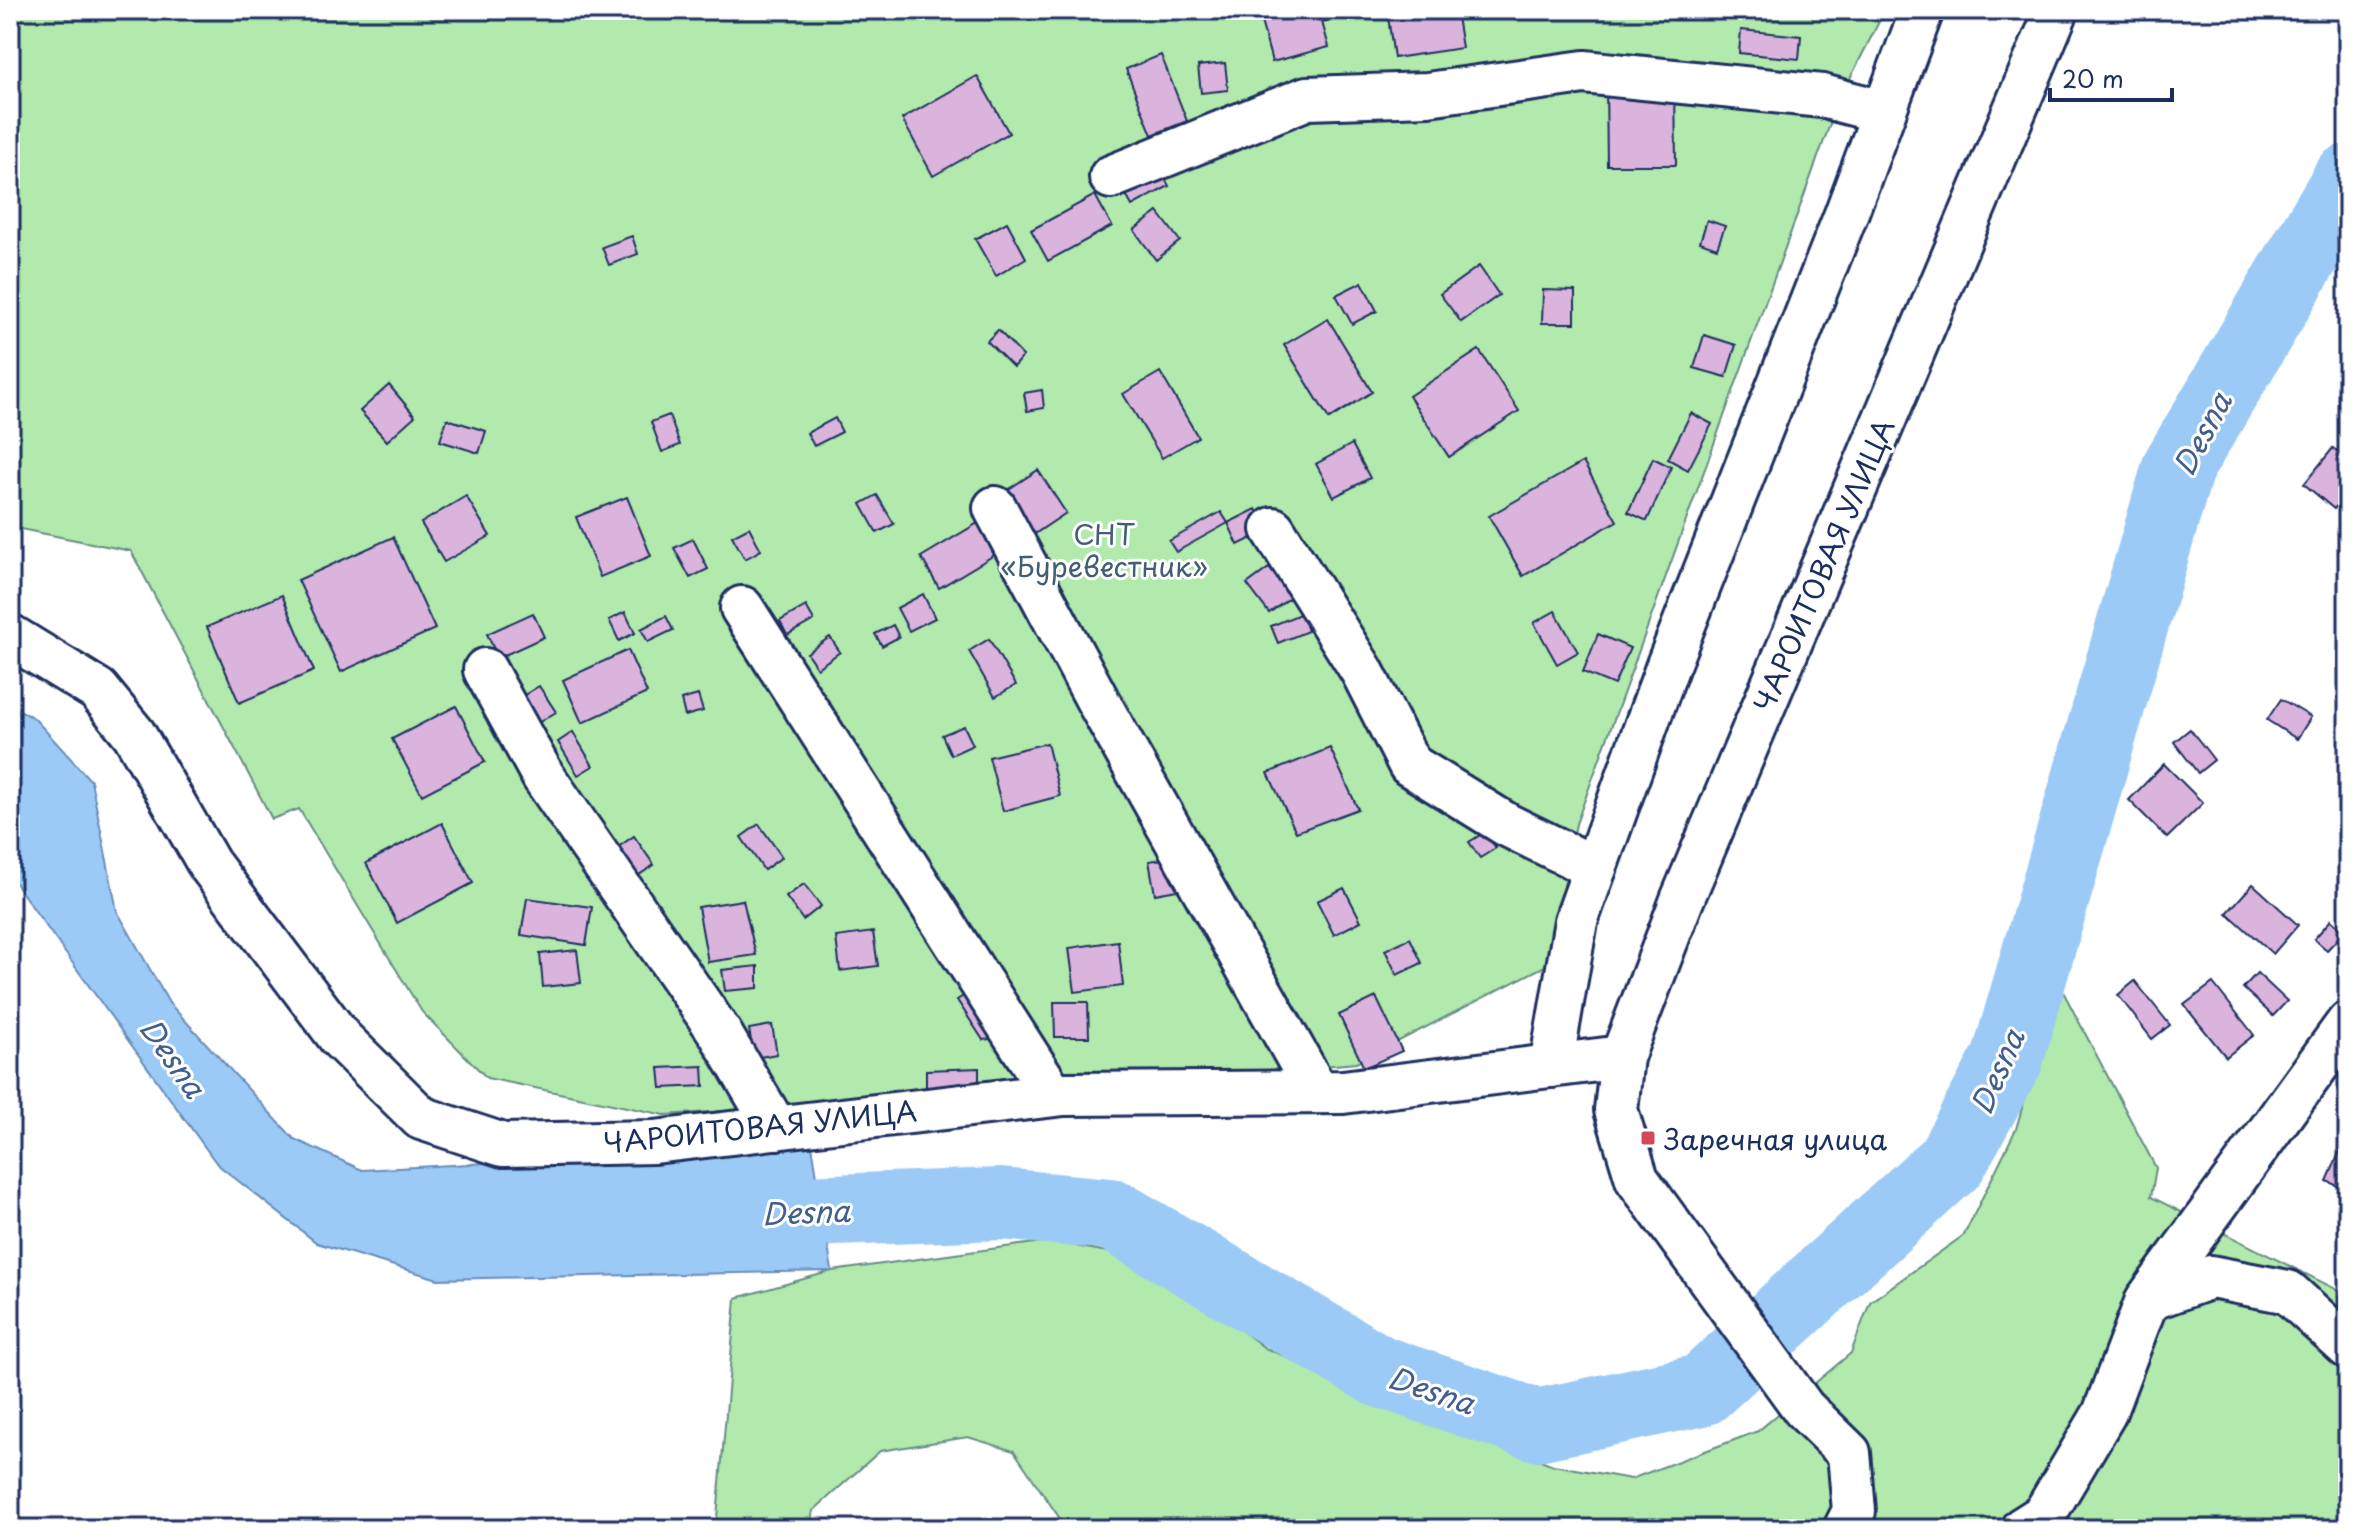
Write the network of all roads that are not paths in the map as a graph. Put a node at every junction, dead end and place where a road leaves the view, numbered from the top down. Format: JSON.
{"nodes":[{"id":1,"x":1922,"y":10,"type":"edge"},
{"id":2,"x":2057,"y":10,"type":"edge"},
{"id":3,"x":1884,"y":112,"type":"junction"},
{"id":4,"x":1111,"y":177,"type":"dead end"},
{"id":5,"x":995,"y":508,"type":"dead end"},
{"id":6,"x":1273,"y":529,"type":"dead end"},
{"id":7,"x":742,"y":608,"type":"dead end"},
{"id":8,"x":10,"y":636,"type":"edge"},
{"id":9,"x":485,"y":670,"type":"dead end"},
{"id":10,"x":1595,"y":868,"type":"junction"},
{"id":11,"x":2348,"y":1023,"type":"edge"},
{"id":12,"x":1622,"y":1057,"type":"junction"},
{"id":13,"x":1551,"y":1066,"type":"junction"},
{"id":14,"x":1317,"y":1092,"type":"junction"},
{"id":15,"x":1053,"y":1095,"type":"junction"},
{"id":16,"x":776,"y":1128,"type":"junction"},
{"id":17,"x":2147,"y":1300,"type":"junction"},
{"id":18,"x":2348,"y":1347,"type":"edge"},
{"id":19,"x":1861,"y":1523,"type":"edge"},
{"id":20,"x":2022,"y":1529,"type":"edge"}],
"edges":[{"from":1,"to":3,"type":"street"},
{"from":2,"to":12,"type":"street","name":"ЧАРОИТОВАЯ УЛИЦА"},
{"from":3,"to":4,"type":"street"},
{"from":3,"to":10,"type":"street"},
{"from":5,"to":14,"type":"street"},
{"from":6,"to":10,"type":"street"},
{"from":7,"to":15,"type":"street"},
{"from":8,"to":16,"type":"street","name":"ЧАРОИТОВАЯ УЛИЦА"},
{"from":9,"to":16,"type":"street"},
{"from":10,"to":13,"type":"street"},
{"from":11,"to":17,"type":"street"},
{"from":12,"to":13,"type":"street","name":"ЧАРОИТОВАЯ УЛИЦА"},
{"from":12,"to":19,"type":"street"},
{"from":13,"to":14,"type":"street","name":"ЧАРОИТОВАЯ УЛИЦА"},
{"from":14,"to":15,"type":"street","name":"ЧАРОИТОВАЯ УЛИЦА"},
{"from":15,"to":16,"type":"street","name":"ЧАРОИТОВАЯ УЛИЦА"},
{"from":17,"to":18,"type":"street"},
{"from":17,"to":20,"type":"street"}]}
